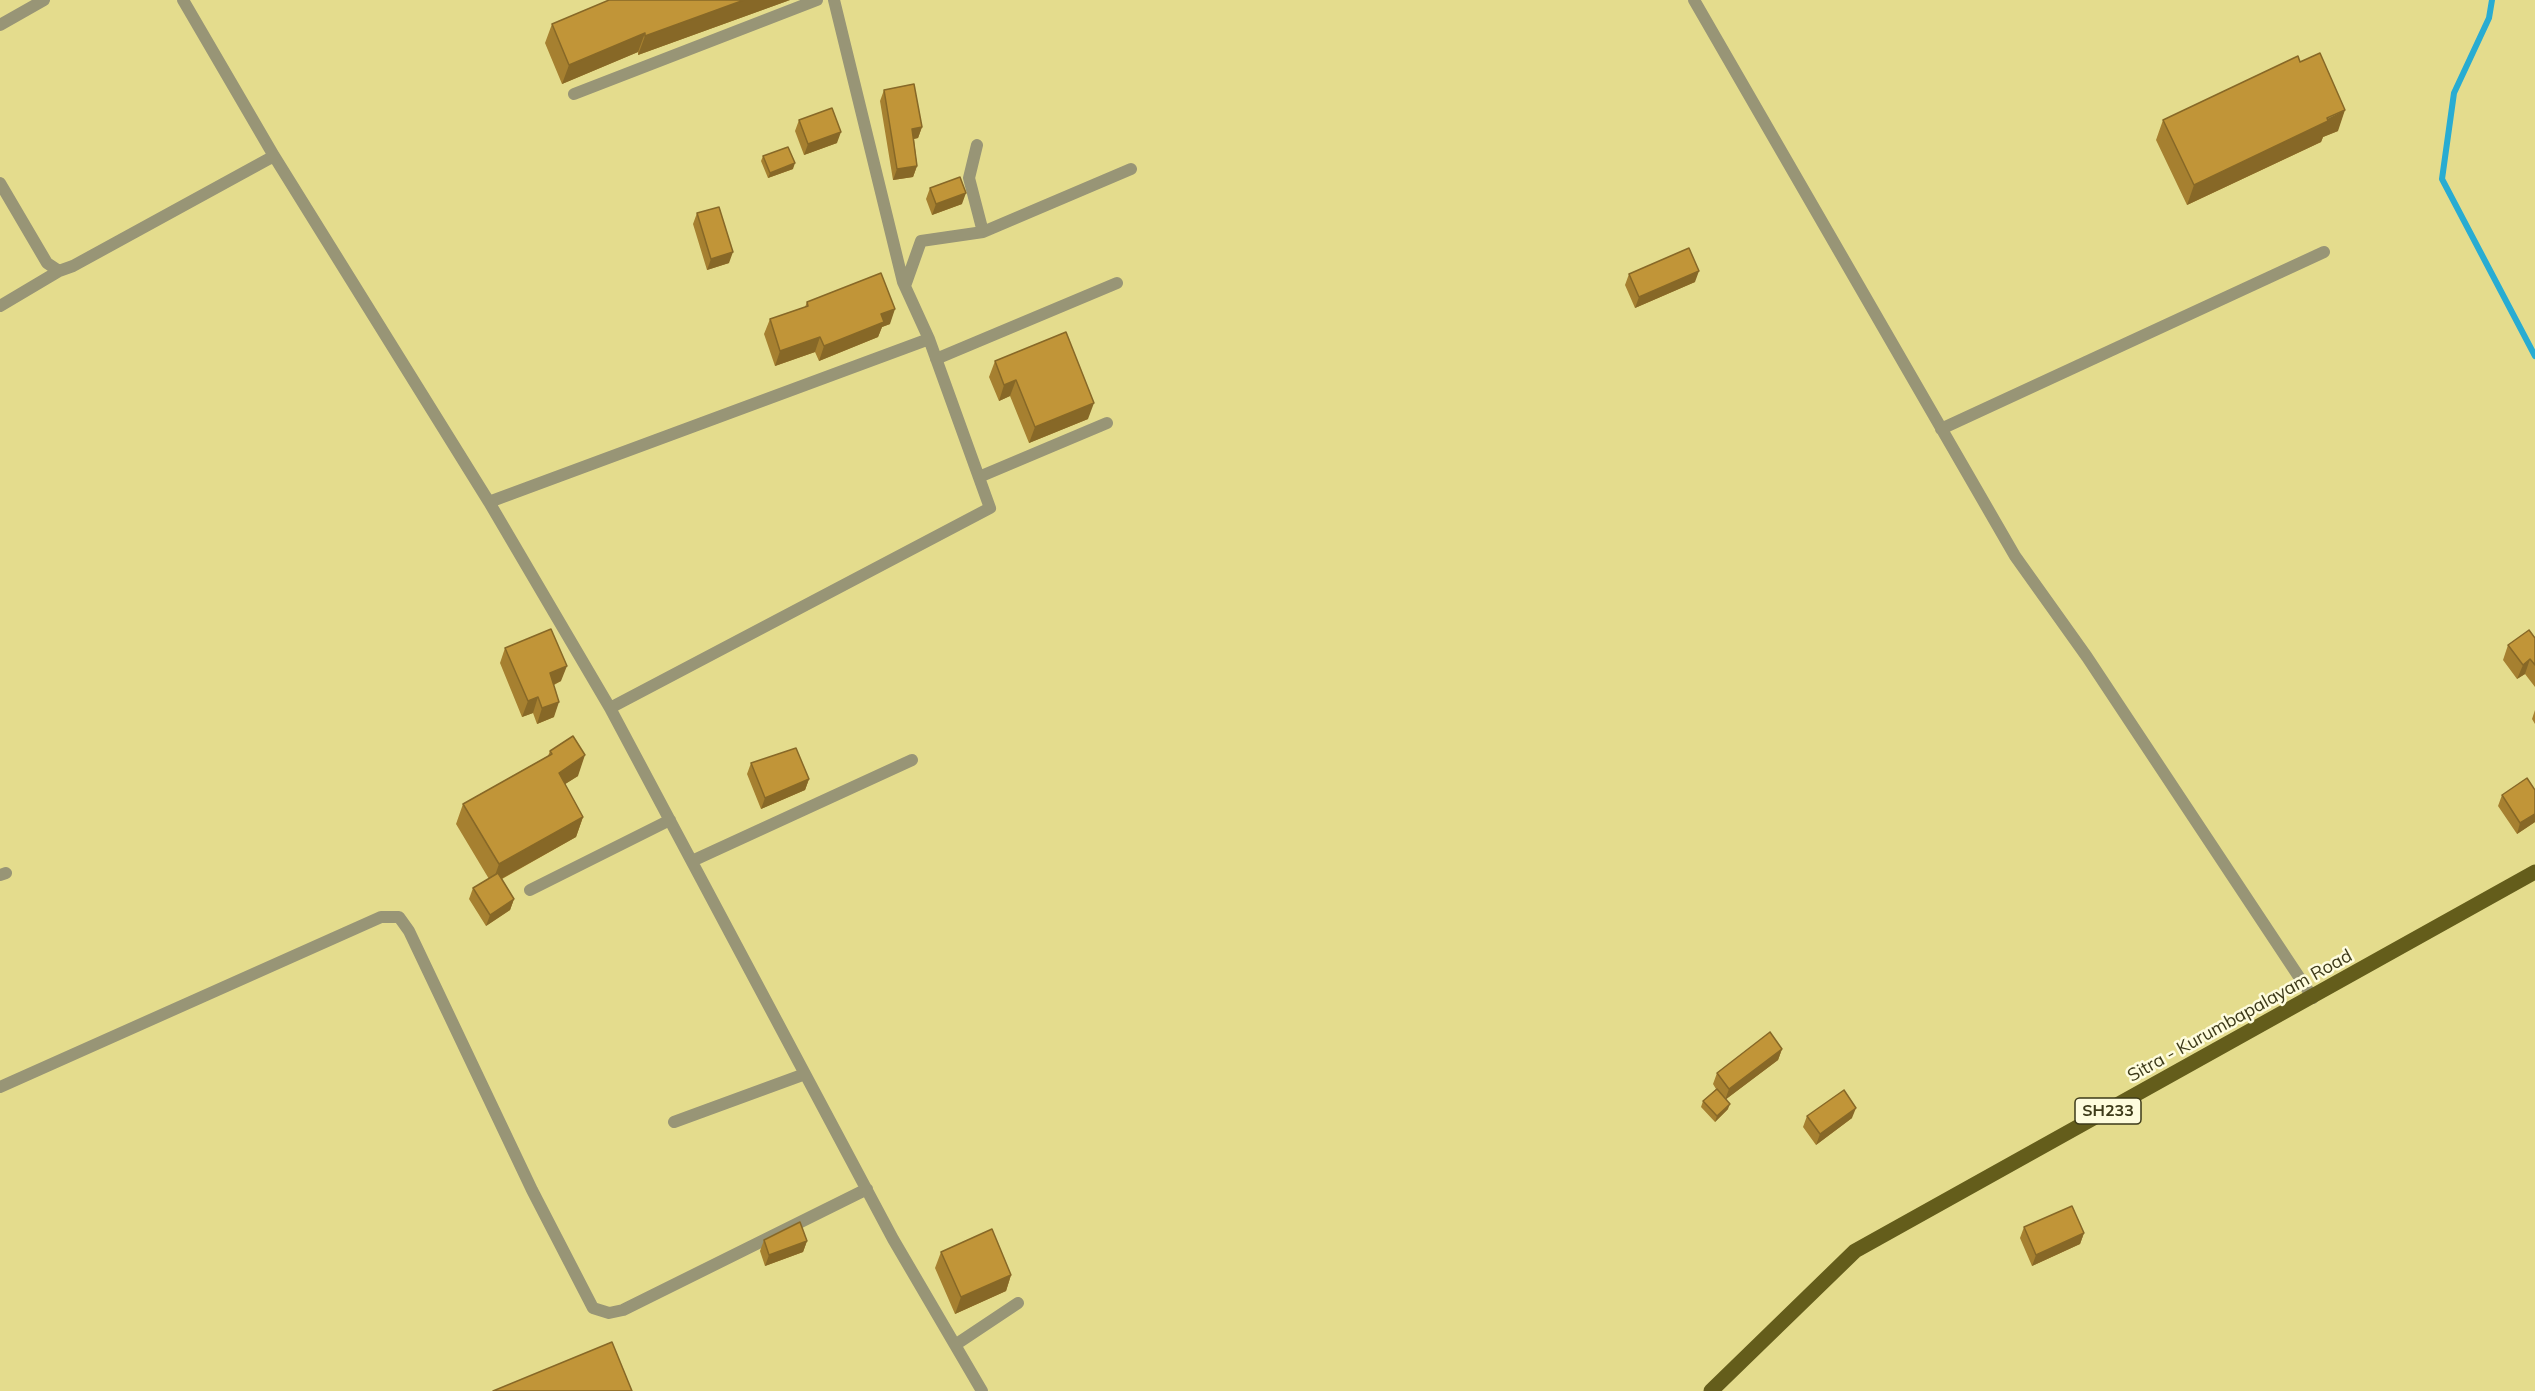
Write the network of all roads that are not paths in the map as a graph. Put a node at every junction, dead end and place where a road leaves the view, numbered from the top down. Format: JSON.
{"nodes":[{"id":1,"x":44,"y":0,"type":"edge"},
{"id":2,"x":183,"y":0,"type":"edge"},
{"id":3,"x":817,"y":0,"type":"edge"},
{"id":4,"x":834,"y":0,"type":"edge"},
{"id":5,"x":1694,"y":0,"type":"edge"},
{"id":6,"x":0,"y":25,"type":"edge"},
{"id":7,"x":574,"y":94,"type":"dead end"},
{"id":8,"x":977,"y":145,"type":"dead end"},
{"id":9,"x":274,"y":156,"type":"junction"},
{"id":10,"x":1131,"y":169,"type":"dead end"},
{"id":11,"x":0,"y":183,"type":"edge"},
{"id":12,"x":983,"y":232,"type":"junction"},
{"id":13,"x":2324,"y":252,"type":"dead end"},
{"id":14,"x":59,"y":271,"type":"junction"},
{"id":15,"x":1117,"y":283,"type":"dead end"},
{"id":16,"x":904,"y":286,"type":"junction"},
{"id":17,"x":0,"y":306,"type":"edge"},
{"id":18,"x":929,"y":339,"type":"junction"},
{"id":19,"x":936,"y":359,"type":"junction"},
{"id":20,"x":1107,"y":423,"type":"dead end"},
{"id":21,"x":1941,"y":429,"type":"junction"},
{"id":22,"x":979,"y":477,"type":"junction"},
{"id":23,"x":489,"y":502,"type":"junction"},
{"id":24,"x":610,"y":708,"type":"junction"},
{"id":25,"x":912,"y":760,"type":"dead end"},
{"id":26,"x":670,"y":820,"type":"junction"},
{"id":27,"x":692,"y":861,"type":"junction"},
{"id":28,"x":2535,"y":872,"type":"edge"},
{"id":29,"x":530,"y":890,"type":"dead end"},
{"id":30,"x":2313,"y":998,"type":"junction"},
{"id":31,"x":805,"y":1074,"type":"junction"},
{"id":32,"x":0,"y":1087,"type":"edge"},
{"id":33,"x":674,"y":1122,"type":"dead end"},
{"id":34,"x":867,"y":1189,"type":"junction"},
{"id":35,"x":1018,"y":1303,"type":"dead end"},
{"id":36,"x":955,"y":1345,"type":"junction"},
{"id":37,"x":982,"y":1391,"type":"edge"},
{"id":38,"x":1711,"y":1391,"type":"edge"}],
"edges":[{"from":1,"to":6,"type":"street"},
{"from":2,"to":9,"type":"street"},
{"from":3,"to":7,"type":"street"},
{"from":4,"to":16,"type":"street"},
{"from":5,"to":21,"type":"street"},
{"from":8,"to":12,"type":"street"},
{"from":9,"to":14,"type":"street"},
{"from":9,"to":23,"type":"street"},
{"from":10,"to":12,"type":"street"},
{"from":11,"to":14,"type":"street"},
{"from":12,"to":16,"type":"street"},
{"from":13,"to":21,"type":"street"},
{"from":14,"to":17,"type":"street"},
{"from":15,"to":19,"type":"street"},
{"from":16,"to":18,"type":"street"},
{"from":18,"to":19,"type":"street"},
{"from":18,"to":23,"type":"street"},
{"from":19,"to":22,"type":"street"},
{"from":20,"to":22,"type":"street"},
{"from":21,"to":30,"type":"street"},
{"from":22,"to":24,"type":"street"},
{"from":23,"to":24,"type":"street"},
{"from":24,"to":26,"type":"street"},
{"from":25,"to":27,"type":"street"},
{"from":26,"to":27,"type":"street"},
{"from":26,"to":29,"type":"street"},
{"from":27,"to":31,"type":"street"},
{"from":28,"to":30,"type":"main road","name":"Sitra - Kurumbapalayam Road","number":"SH233"},
{"from":30,"to":38,"type":"main road","name":"Sitra - Kurumbapalayam Road","number":"SH233"},
{"from":31,"to":33,"type":"street"},
{"from":31,"to":34,"type":"street"},
{"from":32,"to":34,"type":"street"},
{"from":34,"to":36,"type":"street"},
{"from":35,"to":36,"type":"street"},
{"from":36,"to":37,"type":"street"}]}
